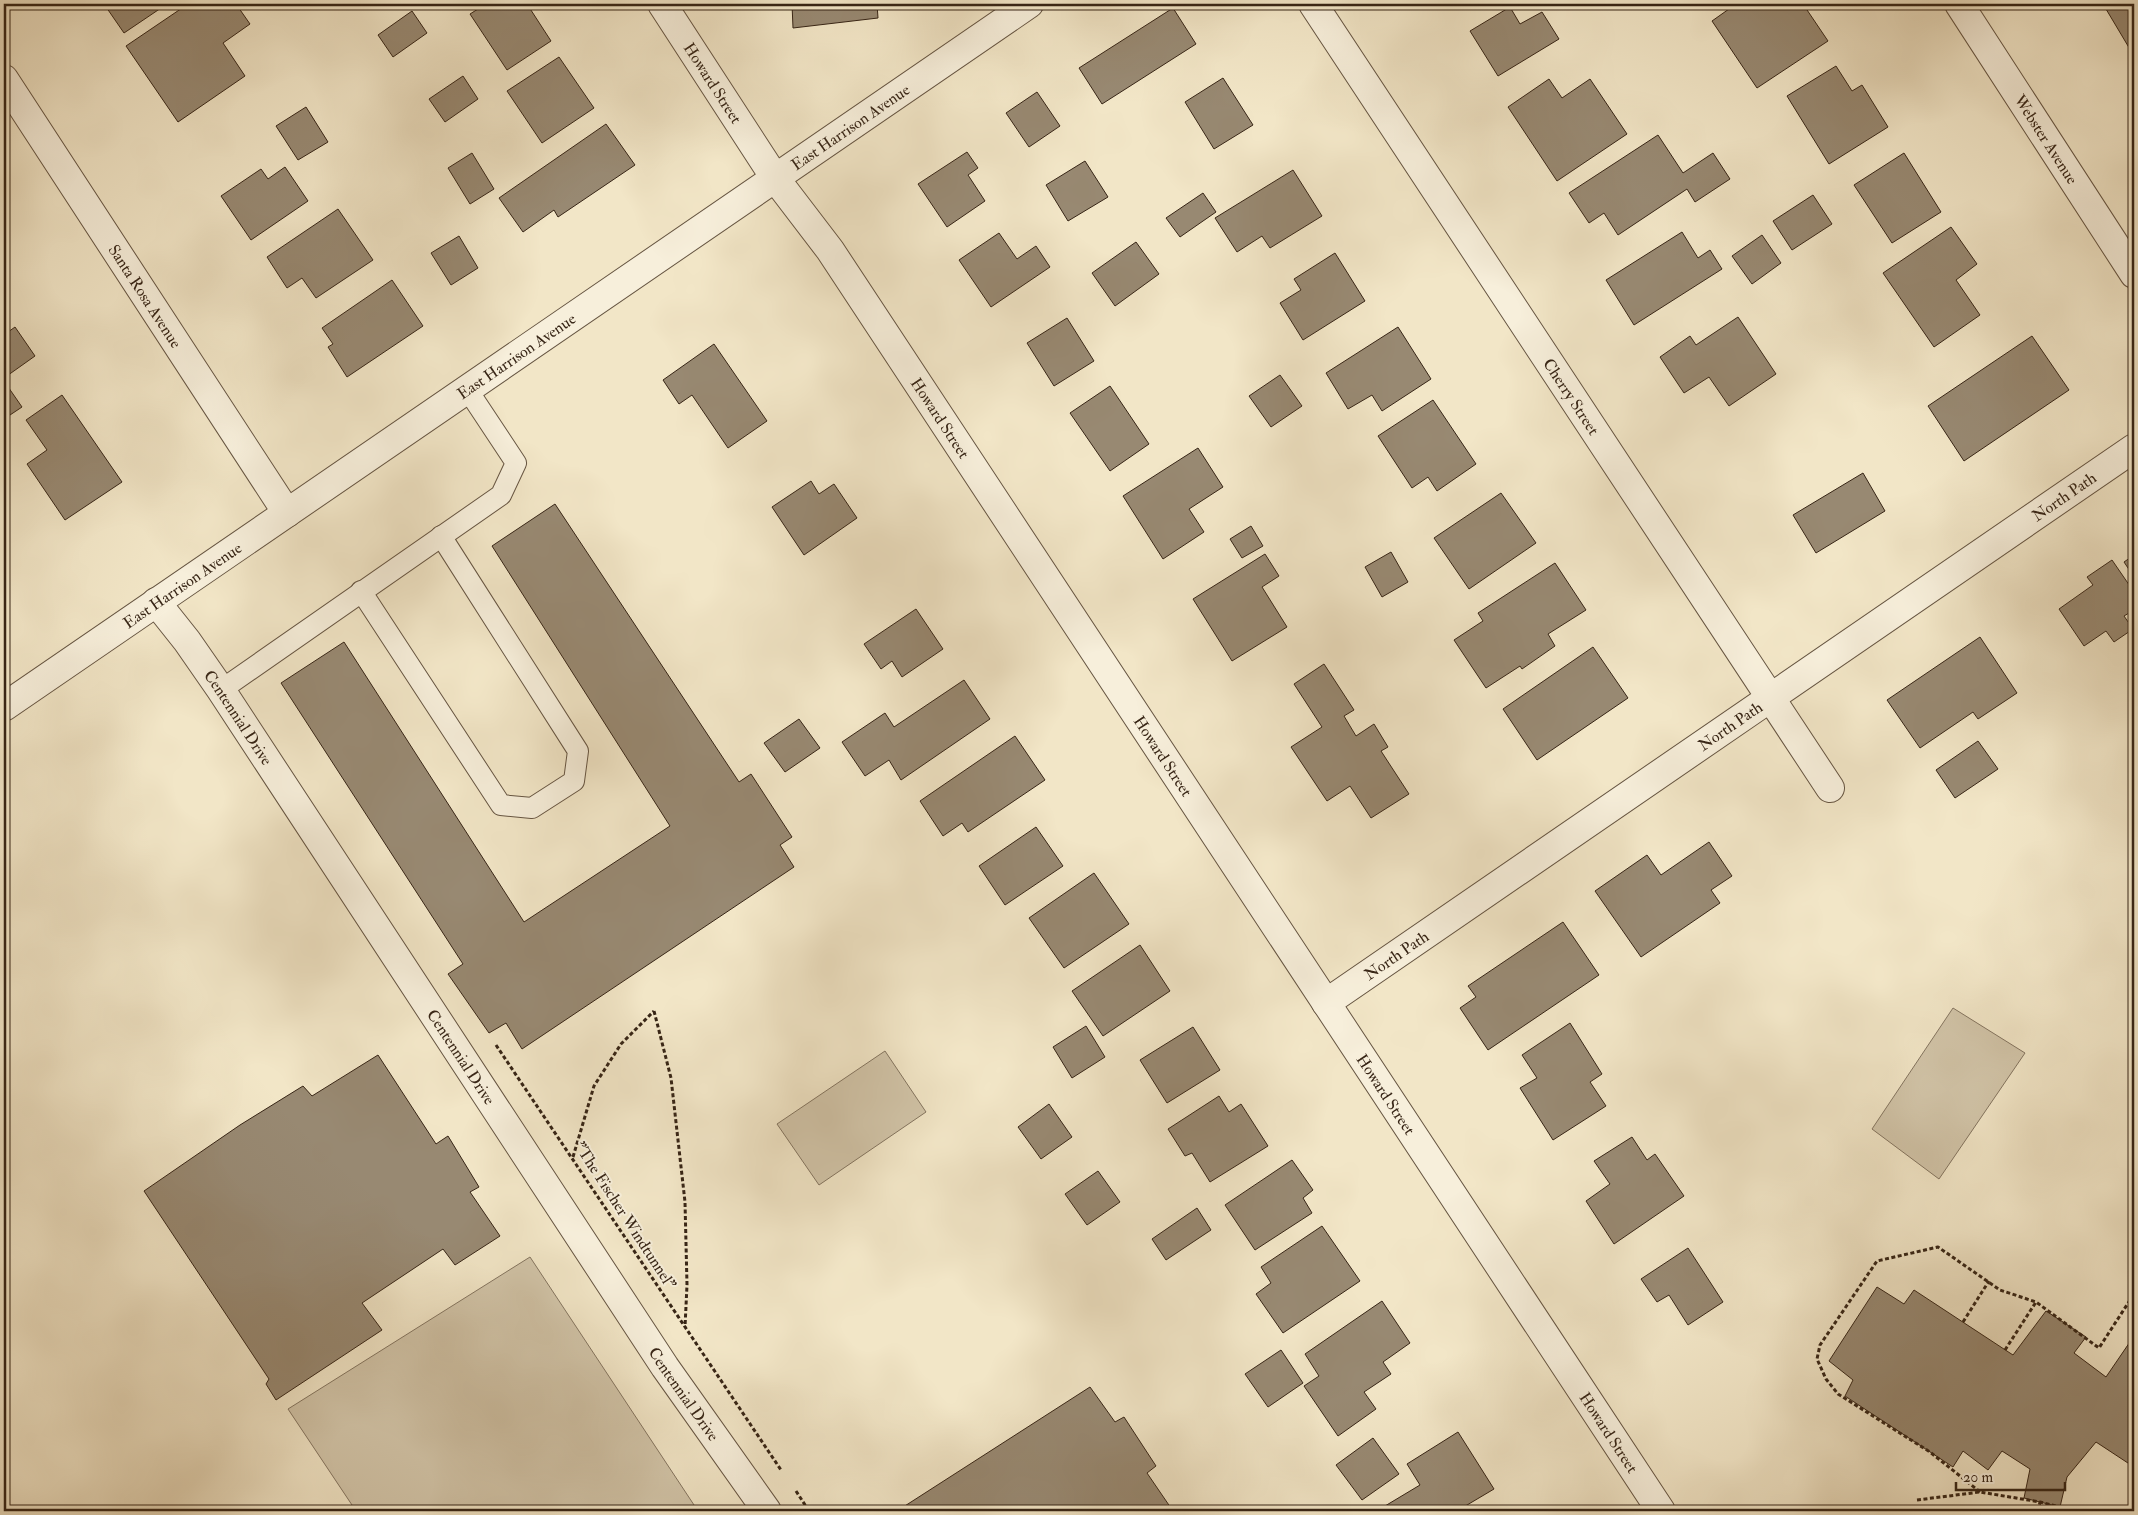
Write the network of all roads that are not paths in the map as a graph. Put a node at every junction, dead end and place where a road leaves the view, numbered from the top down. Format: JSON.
{"nodes":[{"id":1,"x":662,"y":4,"type":"edge"},
{"id":2,"x":1029,"y":4,"type":"edge"},
{"id":3,"x":1313,"y":4,"type":"edge"},
{"id":4,"x":1959,"y":4,"type":"edge"},
{"id":5,"x":4,"y":79,"type":"edge"},
{"id":6,"x":775,"y":178,"type":"junction"},
{"id":7,"x":2134,"y":274,"type":"edge"},
{"id":8,"x":467,"y":389,"type":"junction"},
{"id":9,"x":2134,"y":448,"type":"edge"},
{"id":10,"x":287,"y":513,"type":"junction"},
{"id":11,"x":441,"y":536,"type":"junction"},
{"id":12,"x":361,"y":591,"type":"junction"},
{"id":13,"x":156,"y":602,"type":"junction"},
{"id":14,"x":221,"y":690,"type":"junction"},
{"id":15,"x":1770,"y":698,"type":"junction"},
{"id":16,"x":4,"y":707,"type":"edge"},
{"id":17,"x":1830,"y":788,"type":"dead end"},
{"id":18,"x":1326,"y":1003,"type":"junction"},
{"id":19,"x":767,"y":1511,"type":"edge"},
{"id":20,"x":1661,"y":1511,"type":"edge"}],
"edges":[{"from":1,"to":6,"type":"street","name":"Howard Street"},
{"from":2,"to":6,"type":"street","name":"East Harrison Avenue"},
{"from":3,"to":15,"type":"street","name":"Cherry Street"},
{"from":4,"to":7,"type":"street","name":"Webster Avenue"},
{"from":5,"to":10,"type":"street","name":"Santa Rosa Avenue"},
{"from":6,"to":8,"type":"street","name":"East Harrison Avenue"},
{"from":6,"to":18,"type":"street","name":"Howard Street"},
{"from":8,"to":10,"type":"street","name":"East Harrison Avenue"},
{"from":8,"to":11,"type":"lane"},
{"from":9,"to":15,"type":"street","name":"North Path"},
{"from":10,"to":13,"type":"street","name":"East Harrison Avenue"},
{"from":11,"to":12,"type":"lane"},
{"from":11,"to":12,"type":"lane"},
{"from":12,"to":14,"type":"lane"},
{"from":13,"to":14,"type":"street","name":"Centennial Drive"},
{"from":13,"to":16,"type":"street","name":"East Harrison Avenue"},
{"from":14,"to":19,"type":"street","name":"Centennial Drive"},
{"from":15,"to":17,"type":"street","name":"Cherry Street"},
{"from":15,"to":18,"type":"street","name":"North Path"},
{"from":18,"to":20,"type":"street","name":"Howard Street"}]}
